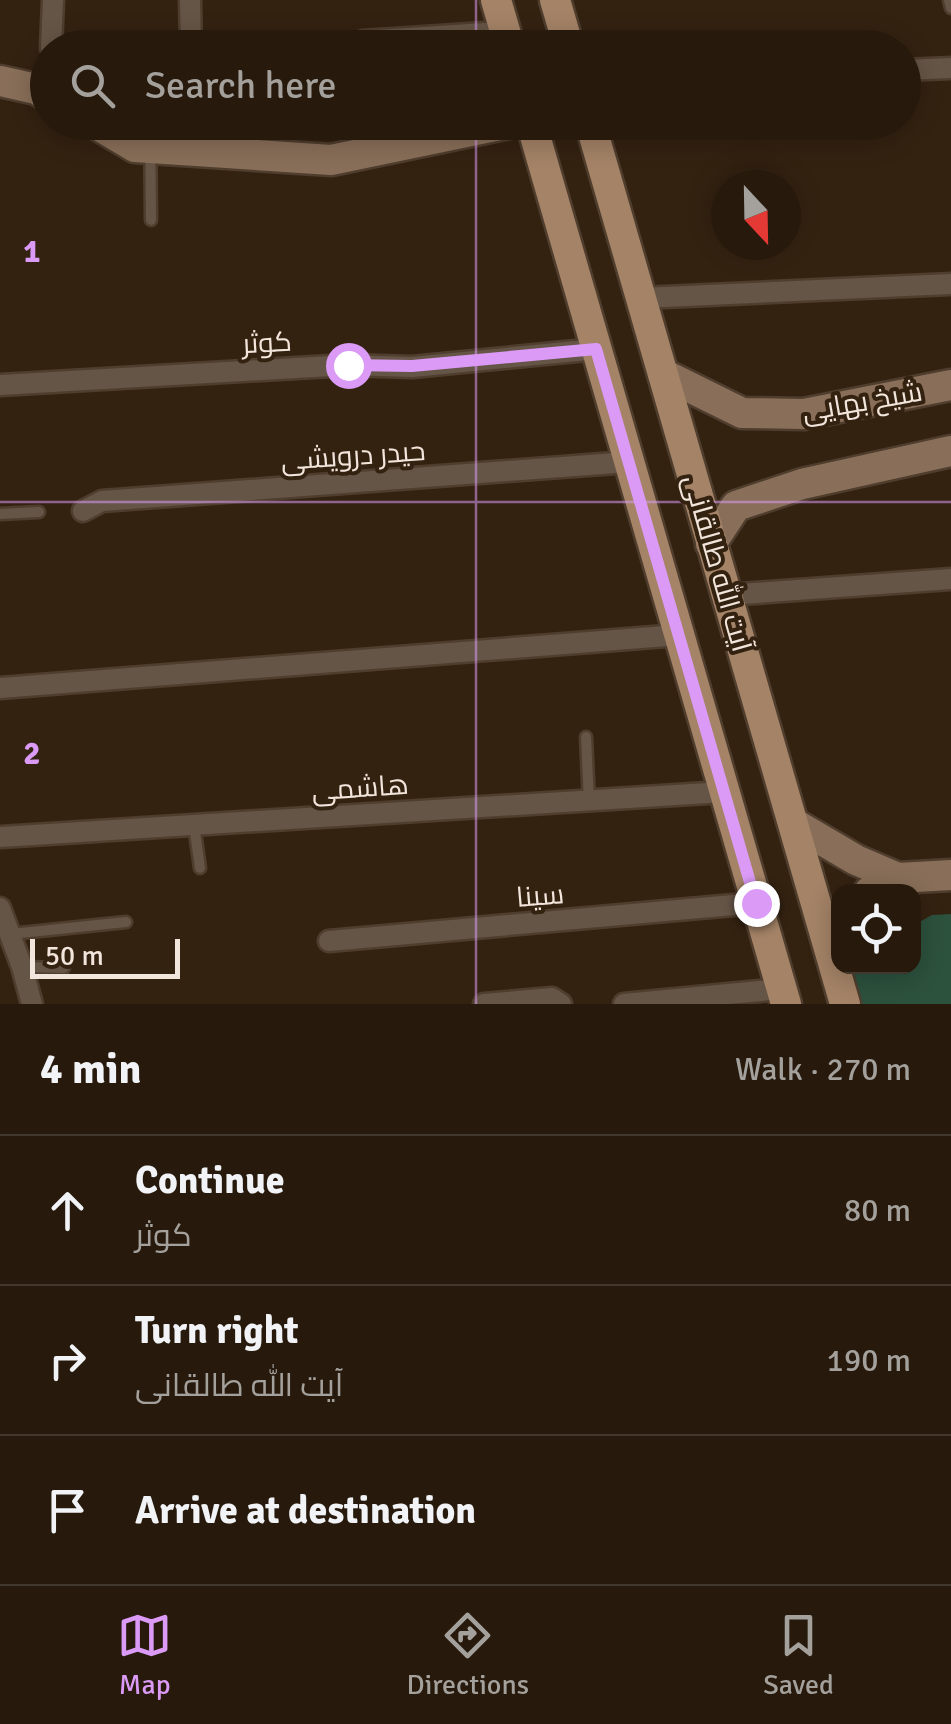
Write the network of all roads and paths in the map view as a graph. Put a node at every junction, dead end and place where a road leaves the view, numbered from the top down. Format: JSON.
{"nodes":[{"id":1,"x":53,"y":0,"type":"edge"},
{"id":2,"x":190,"y":0,"type":"edge"},
{"id":3,"x":555,"y":0,"type":"edge"},
{"id":4,"x":949,"y":0,"type":"edge"},
{"id":5,"x":951,"y":8,"type":"edge"},
{"id":6,"x":503,"y":25,"type":"edge"},
{"id":7,"x":52,"y":30,"type":"edge"},
{"id":8,"x":191,"y":30,"type":"edge"},
{"id":9,"x":439,"y":30,"type":"edge"},
{"id":10,"x":564,"y":30,"type":"edge"},
{"id":11,"x":951,"y":68,"type":"edge"},
{"id":12,"x":921,"y":69,"type":"edge"},
{"id":13,"x":0,"y":81,"type":"edge"},
{"id":14,"x":30,"y":88,"type":"edge"},
{"id":15,"x":149,"y":140,"type":"edge"},
{"id":16,"x":215,"y":140,"type":"edge"},
{"id":17,"x":427,"y":140,"type":"edge"},
{"id":18,"x":536,"y":140,"type":"edge"},
{"id":19,"x":595,"y":140,"type":"edge"},
{"id":20,"x":152,"y":220,"type":"dead end"},
{"id":21,"x":951,"y":284,"type":"edge"},
{"id":22,"x":641,"y":298,"type":"junction"},
{"id":23,"x":596,"y":349,"type":"junction"},
{"id":24,"x":663,"y":374,"type":"junction"},
{"id":25,"x":0,"y":385,"type":"edge"},
{"id":26,"x":951,"y":386,"type":"edge"},
{"id":27,"x":951,"y":451,"type":"edge"},
{"id":28,"x":629,"y":462,"type":"junction"},
{"id":29,"x":83,"y":511,"type":"dead end"},
{"id":30,"x":39,"y":512,"type":"dead end"},
{"id":31,"x":0,"y":514,"type":"edge"},
{"id":32,"x":711,"y":544,"type":"junction"},
{"id":33,"x":951,"y":579,"type":"edge"},
{"id":34,"x":727,"y":595,"type":"junction"},
{"id":35,"x":679,"y":635,"type":"junction"},
{"id":36,"x":0,"y":688,"type":"edge"},
{"id":37,"x":586,"y":737,"type":"dead end"},
{"id":38,"x":724,"y":792,"type":"junction"},
{"id":39,"x":588,"y":801,"type":"junction"},
{"id":40,"x":792,"y":823,"type":"junction"},
{"id":41,"x":194,"y":826,"type":"junction"},
{"id":42,"x":0,"y":837,"type":"edge"},
{"id":43,"x":200,"y":868,"type":"dead end"},
{"id":44,"x":951,"y":875,"type":"edge"},
{"id":45,"x":898,"y":878,"type":"junction"},
{"id":46,"x":886,"y":884,"type":"edge"},
{"id":47,"x":756,"y":903,"type":"junction"},
{"id":48,"x":0,"y":908,"type":"edge"},
{"id":49,"x":126,"y":922,"type":"dead end"},
{"id":50,"x":831,"y":927,"type":"edge"},
{"id":51,"x":10,"y":934,"type":"junction"},
{"id":52,"x":329,"y":941,"type":"dead end"},
{"id":53,"x":22,"y":967,"type":"junction"},
{"id":54,"x":64,"y":968,"type":"dead end"},
{"id":55,"x":0,"y":970,"type":"edge"},
{"id":56,"x":840,"y":974,"type":"edge"},
{"id":57,"x":783,"y":996,"type":"edge"},
{"id":58,"x":32,"y":1004,"type":"edge"},
{"id":59,"x":484,"y":1004,"type":"edge"},
{"id":60,"x":562,"y":1004,"type":"edge"},
{"id":61,"x":624,"y":1004,"type":"edge"},
{"id":62,"x":845,"y":1004,"type":"edge"}],
"edges":[{"from":1,"to":7,"type":"street"},
{"from":2,"to":8,"type":"street"},
{"from":3,"to":10,"type":"main road"},
{"from":4,"to":5,"type":"lane"},
{"from":6,"to":9,"type":"lane"},
{"from":11,"to":12,"type":"street"},
{"from":13,"to":14,"type":"street"},
{"from":15,"to":20,"type":"lane"},
{"from":16,"to":17,"type":"street"},
{"from":18,"to":23,"type":"main road","name":"آیت الله طالقانی"},
{"from":19,"to":22,"type":"main road","name":"آیت الله طالقانی"},
{"from":21,"to":22,"type":"street"},
{"from":22,"to":24,"type":"main road","name":"آیت الله طالقانی"},
{"from":23,"to":25,"type":"street","name":"کوثر"},
{"from":23,"to":28,"type":"main road","name":"آیت الله طالقانی"},
{"from":24,"to":26,"type":"street","name":"شیخ بهایی"},
{"from":24,"to":32,"type":"main road","name":"آیت الله طالقانی"},
{"from":27,"to":32,"type":"street"},
{"from":28,"to":29,"type":"street","name":"حیدر درویشی"},
{"from":28,"to":35,"type":"main road","name":"آیت الله طالقانی"},
{"from":30,"to":31,"type":"lane"},
{"from":32,"to":34,"type":"main road","name":"آیت الله طالقانی"},
{"from":33,"to":34,"type":"street"},
{"from":34,"to":40,"type":"main road","name":"آیت الله طالقانی"},
{"from":35,"to":36,"type":"street"},
{"from":35,"to":38,"type":"main road","name":"آیت الله طالقانی"},
{"from":37,"to":39,"type":"lane"},
{"from":38,"to":39,"type":"street","name":"هاشمی"},
{"from":38,"to":47,"type":"main road","name":"آیت الله طالقانی"},
{"from":39,"to":41,"type":"street","name":"هاشمی"},
{"from":40,"to":45,"type":"street"},
{"from":40,"to":50,"type":"main road","name":"آیت الله طالقانی"},
{"from":41,"to":42,"type":"street","name":"هاشمی"},
{"from":41,"to":43,"type":"lane"},
{"from":44,"to":45,"type":"street"},
{"from":45,"to":46,"type":"street"},
{"from":47,"to":52,"type":"street","name":"سینا"},
{"from":47,"to":57,"type":"main road","name":"آیت الله طالقانی"},
{"from":48,"to":51,"type":"street"},
{"from":49,"to":51,"type":"lane"},
{"from":51,"to":53,"type":"street"},
{"from":53,"to":54,"type":"lane"},
{"from":53,"to":55,"type":"street"},
{"from":53,"to":58,"type":"street"},
{"from":56,"to":62,"type":"main road","name":"آیت الله طالقانی"},
{"from":57,"to":61,"type":"street"},
{"from":59,"to":60,"type":"street"}]}
